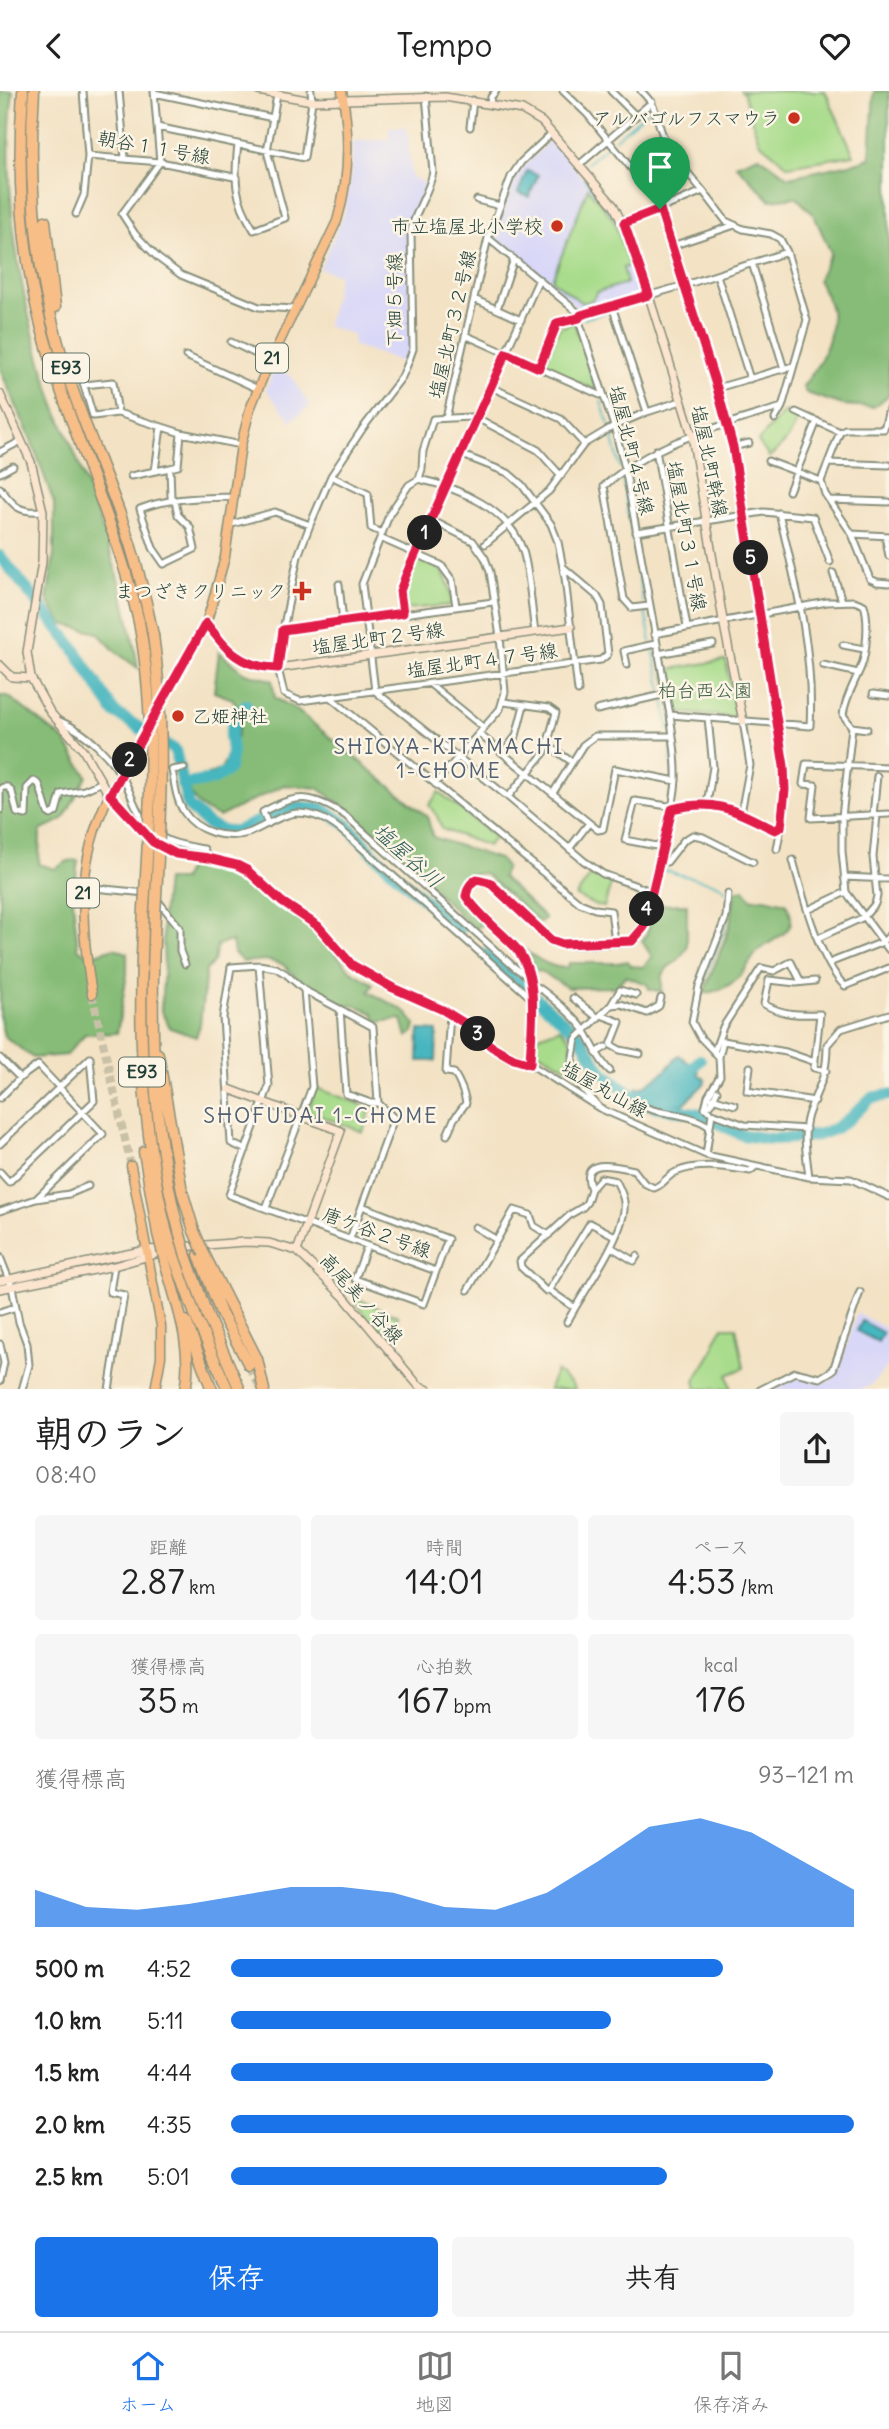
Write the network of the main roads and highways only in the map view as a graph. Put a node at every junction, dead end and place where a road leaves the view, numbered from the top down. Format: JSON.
{"nodes":[{"id":1,"x":23,"y":91,"type":"edge"},
{"id":2,"x":34,"y":91,"type":"edge"},
{"id":3,"x":343,"y":95,"type":"edge"},
{"id":4,"x":45,"y":221,"type":"dead end"},
{"id":5,"x":76,"y":397,"type":"junction"},
{"id":6,"x":152,"y":981,"type":"junction"},
{"id":7,"x":92,"y":994,"type":"tunnel mouth"},
{"id":8,"x":131,"y":1166,"type":"tunnel mouth"},
{"id":9,"x":201,"y":1254,"type":"junction"},
{"id":10,"x":170,"y":1260,"type":"junction"},
{"id":11,"x":172,"y":1286,"type":"junction"},
{"id":12,"x":249,"y":1365,"type":"tunnel mouth"},
{"id":13,"x":155,"y":1389,"type":"edge"},
{"id":14,"x":185,"y":1389,"type":"edge"},
{"id":15,"x":212,"y":1389,"type":"edge"},
{"id":16,"x":228,"y":1389,"type":"edge"},
{"id":17,"x":240,"y":1389,"type":"edge"},
{"id":18,"x":264,"y":1389,"type":"edge"}],
"edges":[{"from":1,"to":10,"type":"highway","number":"E93","bridge":true},
{"from":2,"to":5,"type":"highway","number":"E93"},
{"from":3,"to":7,"type":"main road","number":"21","bridge":true},
{"from":4,"to":5,"type":"highway"},
{"from":5,"to":6,"type":"highway","number":"E93","bridge":true},
{"from":6,"to":9,"type":"highway","bridge":true},
{"from":6,"to":17,"type":"highway","number":"E93","bridge":true},
{"from":8,"to":13,"type":"main road"},
{"from":9,"to":12,"type":"highway"},
{"from":9,"to":18,"type":"highway"},
{"from":10,"to":11,"type":"highway"},
{"from":10,"to":16,"type":"highway","number":"E93"},
{"from":11,"to":14,"type":"highway"},
{"from":11,"to":15,"type":"highway"}]}
